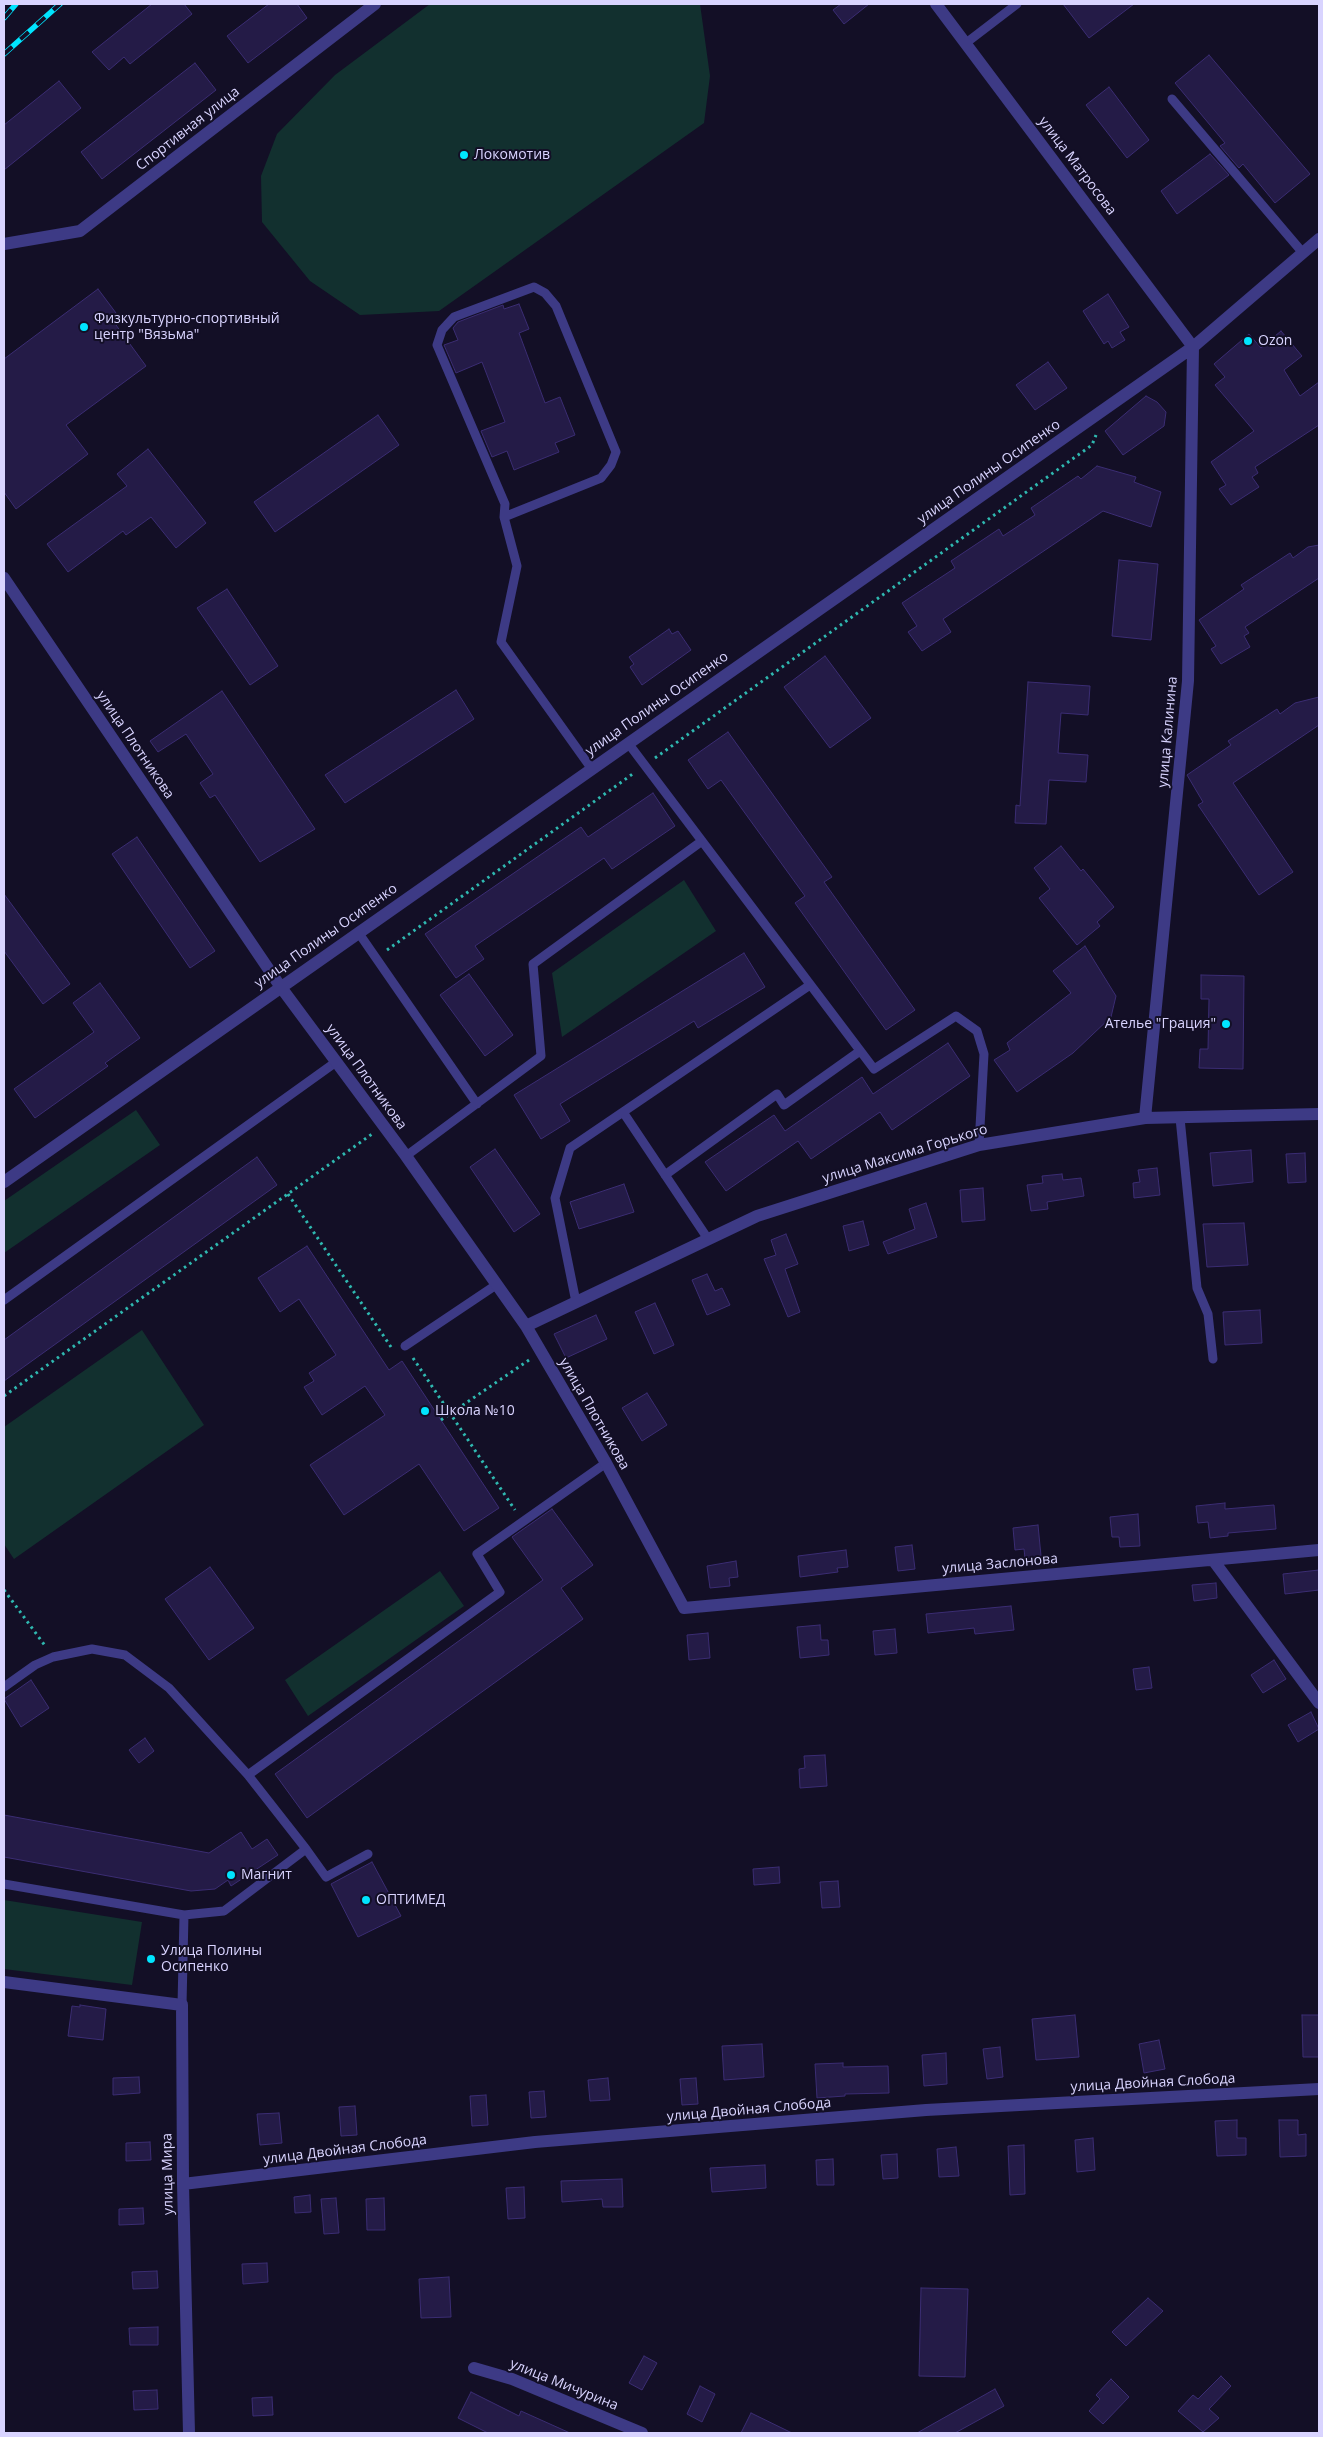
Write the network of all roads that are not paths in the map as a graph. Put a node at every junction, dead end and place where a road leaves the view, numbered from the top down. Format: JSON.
{"nodes":[{"id":1,"x":375,"y":4,"type":"edge"},
{"id":2,"x":936,"y":4,"type":"edge"},
{"id":3,"x":1017,"y":4,"type":"edge"},
{"id":4,"x":966,"y":43,"type":"junction"},
{"id":5,"x":1172,"y":99,"type":"dead end"},
{"id":6,"x":1319,"y":239,"type":"edge"},
{"id":7,"x":4,"y":244,"type":"edge"},
{"id":8,"x":1303,"y":253,"type":"junction"},
{"id":9,"x":1193,"y":347,"type":"junction"},
{"id":10,"x":504,"y":517,"type":"junction"},
{"id":11,"x":4,"y":578,"type":"edge"},
{"id":12,"x":628,"y":743,"type":"junction"},
{"id":13,"x":591,"y":768,"type":"junction"},
{"id":14,"x":702,"y":841,"type":"junction"},
{"id":15,"x":358,"y":932,"type":"junction"},
{"id":16,"x":810,"y":985,"type":"junction"},
{"id":17,"x":280,"y":986,"type":"junction"},
{"id":18,"x":860,"y":1051,"type":"junction"},
{"id":19,"x":336,"y":1062,"type":"junction"},
{"id":20,"x":477,"y":1104,"type":"junction"},
{"id":21,"x":623,"y":1112,"type":"junction"},
{"id":22,"x":1319,"y":1114,"type":"edge"},
{"id":23,"x":1145,"y":1118,"type":"junction"},
{"id":24,"x":1180,"y":1118,"type":"junction"},
{"id":25,"x":979,"y":1144,"type":"junction"},
{"id":26,"x":406,"y":1156,"type":"junction"},
{"id":27,"x":665,"y":1175,"type":"junction"},
{"id":28,"x":4,"y":1182,"type":"edge"},
{"id":29,"x":708,"y":1239,"type":"junction"},
{"id":30,"x":496,"y":1285,"type":"junction"},
{"id":31,"x":4,"y":1300,"type":"edge"},
{"id":32,"x":576,"y":1302,"type":"junction"},
{"id":33,"x":526,"y":1326,"type":"junction"},
{"id":34,"x":405,"y":1346,"type":"road end"},
{"id":35,"x":1213,"y":1359,"type":"dead end"},
{"id":36,"x":606,"y":1463,"type":"junction"},
{"id":37,"x":1319,"y":1550,"type":"edge"},
{"id":38,"x":1213,"y":1560,"type":"junction"},
{"id":39,"x":684,"y":1608,"type":"joint"},
{"id":40,"x":4,"y":1687,"type":"edge"},
{"id":41,"x":1319,"y":1703,"type":"edge"},
{"id":42,"x":248,"y":1775,"type":"junction"},
{"id":43,"x":306,"y":1849,"type":"junction"},
{"id":44,"x":368,"y":1854,"type":"dead end"},
{"id":45,"x":4,"y":1884,"type":"edge"},
{"id":46,"x":184,"y":1915,"type":"junction"},
{"id":47,"x":4,"y":1982,"type":"edge"},
{"id":48,"x":182,"y":2006,"type":"junction"},
{"id":49,"x":1319,"y":2089,"type":"edge"},
{"id":50,"x":183,"y":2184,"type":"junction"},
{"id":51,"x":474,"y":2368,"type":"dead end"},
{"id":52,"x":189,"y":2433,"type":"edge"},
{"id":53,"x":642,"y":2433,"type":"edge"}],
"edges":[{"from":1,"to":7,"type":"street","name":"Спортивная улица"},
{"from":2,"to":4,"type":"street","name":"улица Матросова"},
{"from":3,"to":4,"type":"lane"},
{"from":4,"to":9,"type":"street","name":"улица Матросова"},
{"from":5,"to":8,"type":"lane"},
{"from":6,"to":8,"type":"street","name":"улица Полины Осипенко"},
{"from":8,"to":9,"type":"street","name":"улица Полины Осипенко"},
{"from":9,"to":12,"type":"street","name":"улица Полины Осипенко"},
{"from":9,"to":23,"type":"street","name":"улица Калинина"},
{"from":10,"to":10,"type":"lane"},
{"from":10,"to":13,"type":"lane"},
{"from":11,"to":17,"type":"street","name":"улица Плотникова"},
{"from":12,"to":13,"type":"street","name":"улица Полины Осипенко"},
{"from":12,"to":14,"type":"lane"},
{"from":13,"to":15,"type":"street","name":"улица Полины Осипенко"},
{"from":14,"to":16,"type":"lane"},
{"from":14,"to":20,"type":"lane"},
{"from":15,"to":17,"type":"street","name":"улица Полины Осипенко"},
{"from":15,"to":20,"type":"lane"},
{"from":16,"to":18,"type":"lane"},
{"from":16,"to":21,"type":"lane"},
{"from":17,"to":19,"type":"street","name":"улица Плотникова"},
{"from":17,"to":28,"type":"street","name":"улица Полины Осипенко"},
{"from":18,"to":25,"type":"lane"},
{"from":18,"to":27,"type":"lane"},
{"from":19,"to":26,"type":"street","name":"улица Плотникова"},
{"from":19,"to":31,"type":"lane"},
{"from":20,"to":26,"type":"lane"},
{"from":21,"to":27,"type":"lane"},
{"from":21,"to":32,"type":"lane"},
{"from":22,"to":24,"type":"street","name":"улица Максима Горького"},
{"from":23,"to":24,"type":"street","name":"улица Максима Горького"},
{"from":23,"to":25,"type":"street","name":"улица Максима Горького"},
{"from":24,"to":35,"type":"lane"},
{"from":25,"to":29,"type":"street","name":"улица Максима Горького"},
{"from":26,"to":30,"type":"street","name":"улица Плотникова"},
{"from":27,"to":29,"type":"lane"},
{"from":29,"to":32,"type":"street","name":"улица Максима Горького"},
{"from":30,"to":33,"type":"street","name":"улица Плотникова"},
{"from":30,"to":34,"type":"lane"},
{"from":32,"to":33,"type":"street","name":"улица Максима Горького"},
{"from":33,"to":36,"type":"street","name":"улица Плотникова"},
{"from":36,"to":39,"type":"street","name":"улица Плотникова"},
{"from":36,"to":42,"type":"lane"},
{"from":37,"to":38,"type":"street","name":"улица Заслонова"},
{"from":38,"to":39,"type":"street","name":"улица Заслонова"},
{"from":38,"to":41,"type":"street"},
{"from":40,"to":42,"type":"lane"},
{"from":42,"to":43,"type":"lane"},
{"from":43,"to":44,"type":"lane"},
{"from":43,"to":46,"type":"lane"},
{"from":45,"to":46,"type":"lane"},
{"from":46,"to":48,"type":"lane","name":"улица Мира"},
{"from":47,"to":48,"type":"street"},
{"from":48,"to":50,"type":"street","name":"улица Мира"},
{"from":49,"to":50,"type":"street","name":"улица Двойная Слобода"},
{"from":50,"to":52,"type":"street","name":"улица Мира"},
{"from":51,"to":53,"type":"street","name":"улица Мичурина"}]}
